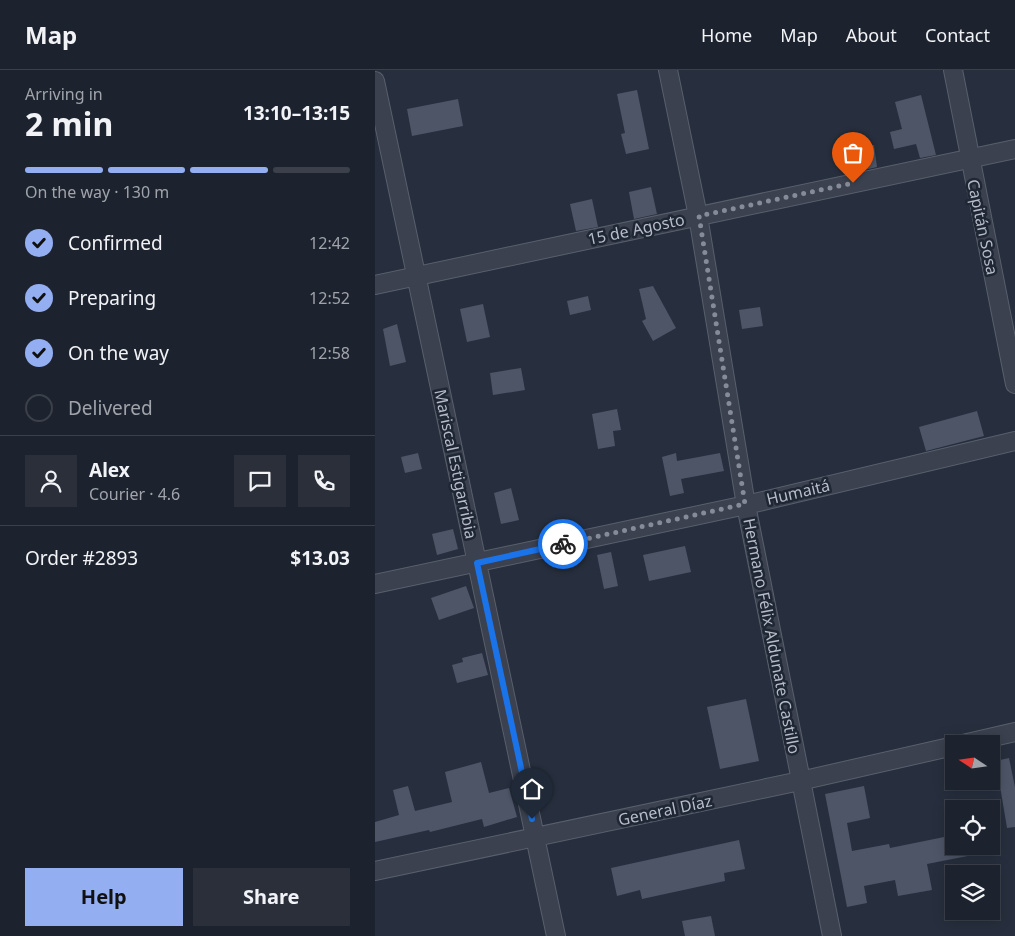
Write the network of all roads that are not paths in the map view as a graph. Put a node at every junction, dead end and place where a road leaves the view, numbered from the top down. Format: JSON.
{"nodes":[{"id":1,"x":668,"y":70,"type":"edge"},
{"id":2,"x":953,"y":70,"type":"edge"},
{"id":3,"x":375,"y":81,"type":"edge"},
{"id":4,"x":1015,"y":149,"type":"edge"},
{"id":5,"x":969,"y":158,"type":"junction"},
{"id":6,"x":699,"y":216,"type":"junction"},
{"id":7,"x":416,"y":276,"type":"junction"},
{"id":8,"x":375,"y":285,"type":"edge"},
{"id":9,"x":1015,"y":384,"type":"edge"},
{"id":10,"x":1015,"y":441,"type":"edge"},
{"id":11,"x":745,"y":504,"type":"junction"},
{"id":12,"x":477,"y":563,"type":"junction"},
{"id":13,"x":375,"y":584,"type":"edge"},
{"id":14,"x":1015,"y":732,"type":"edge"},
{"id":15,"x":1000,"y":735,"type":"edge"},
{"id":16,"x":945,"y":748,"type":"edge"},
{"id":17,"x":800,"y":781,"type":"junction"},
{"id":18,"x":536,"y":837,"type":"junction"},
{"id":19,"x":375,"y":871,"type":"edge"},
{"id":20,"x":556,"y":936,"type":"edge"},
{"id":21,"x":832,"y":936,"type":"edge"}],
"edges":[{"from":1,"to":6,"type":"street","name":"Hermano Félix Aldunate Castillo"},
{"from":2,"to":5,"type":"street","name":"Capitán Sosa"},
{"from":3,"to":7,"type":"street","name":"Mariscal Estigarribia"},
{"from":4,"to":5,"type":"street","name":"15 de Agosto"},
{"from":5,"to":6,"type":"street","name":"15 de Agosto"},
{"from":5,"to":9,"type":"street","name":"Capitán Sosa"},
{"from":6,"to":7,"type":"street","name":"15 de Agosto"},
{"from":6,"to":11,"type":"street","name":"Hermano Félix Aldunate Castillo"},
{"from":7,"to":8,"type":"street","name":"15 de Agosto"},
{"from":7,"to":12,"type":"street","name":"Mariscal Estigarribia"},
{"from":10,"to":11,"type":"street","name":"Humaitá"},
{"from":11,"to":12,"type":"street","name":"Humaitá"},
{"from":11,"to":17,"type":"street","name":"Hermano Félix Aldunate Castillo"},
{"from":12,"to":13,"type":"street","name":"Humaitá"},
{"from":12,"to":18,"type":"street","name":"Mariscal Estigarribia"},
{"from":14,"to":15,"type":"street"},
{"from":16,"to":17,"type":"street","name":"General Díaz"},
{"from":17,"to":18,"type":"street","name":"General Díaz"},
{"from":17,"to":21,"type":"street","name":"Hermano Félix Aldunate Castillo"},
{"from":18,"to":19,"type":"street","name":"General Díaz"},
{"from":18,"to":20,"type":"street","name":"Mariscal Estigarribia"}]}
